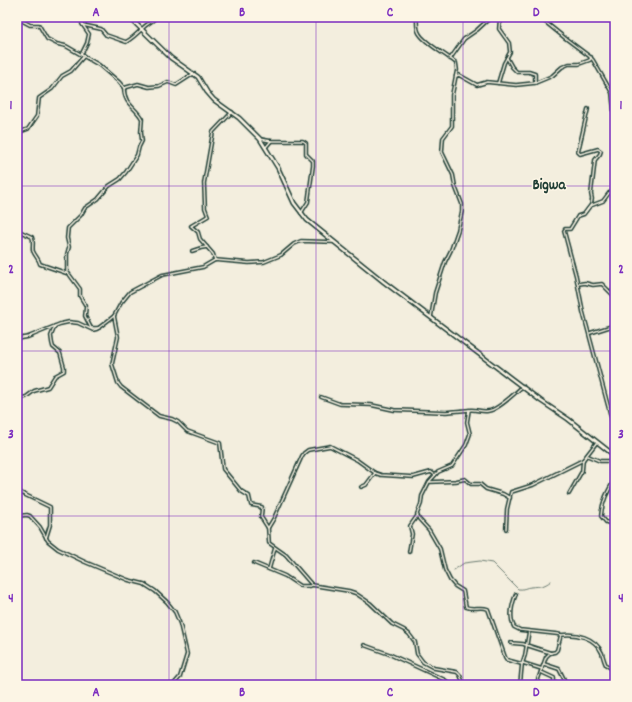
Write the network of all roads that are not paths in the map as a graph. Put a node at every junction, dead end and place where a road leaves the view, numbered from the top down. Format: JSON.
{"nodes":[{"id":1,"x":80,"y":17,"type":"edge"},
{"id":2,"x":129,"y":17,"type":"edge"},
{"id":3,"x":156,"y":17,"type":"edge"},
{"id":4,"x":417,"y":17,"type":"edge"},
{"id":5,"x":491,"y":17,"type":"edge"},
{"id":6,"x":500,"y":17,"type":"edge"},
{"id":7,"x":539,"y":17,"type":"edge"},
{"id":8,"x":17,"y":18,"type":"edge"},
{"id":9,"x":83,"y":25,"type":"junction"},
{"id":10,"x":142,"y":29,"type":"junction"},
{"id":11,"x":81,"y":55,"type":"junction"},
{"id":12,"x":84,"y":56,"type":"junction"},
{"id":13,"x":591,"y":57,"type":"junction"},
{"id":14,"x":507,"y":58,"type":"junction"},
{"id":15,"x":450,"y":59,"type":"junction"},
{"id":16,"x":193,"y":74,"type":"junction"},
{"id":17,"x":456,"y":76,"type":"junction"},
{"id":18,"x":498,"y":83,"type":"junction"},
{"id":19,"x":535,"y":84,"type":"junction"},
{"id":20,"x":124,"y":88,"type":"junction"},
{"id":21,"x":588,"y":110,"type":"dead end"},
{"id":22,"x":232,"y":112,"type":"junction"},
{"id":23,"x":615,"y":122,"type":"edge"},
{"id":24,"x":17,"y":133,"type":"edge"},
{"id":25,"x":260,"y":139,"type":"junction"},
{"id":26,"x":271,"y":141,"type":"junction"},
{"id":27,"x":266,"y":147,"type":"junction"},
{"id":28,"x":615,"y":190,"type":"edge"},
{"id":29,"x":592,"y":205,"type":"junction"},
{"id":30,"x":301,"y":213,"type":"junction"},
{"id":31,"x":17,"y":230,"type":"edge"},
{"id":32,"x":334,"y":242,"type":"junction"},
{"id":33,"x":207,"y":248,"type":"junction"},
{"id":34,"x":192,"y":251,"type":"dead end"},
{"id":35,"x":215,"y":260,"type":"junction"},
{"id":36,"x":67,"y":272,"type":"junction"},
{"id":37,"x":578,"y":284,"type":"junction"},
{"id":38,"x":615,"y":297,"type":"edge"},
{"id":39,"x":114,"y":316,"type":"junction"},
{"id":40,"x":431,"y":317,"type":"junction"},
{"id":41,"x":615,"y":325,"type":"edge"},
{"id":42,"x":55,"y":326,"type":"junction"},
{"id":43,"x":99,"y":328,"type":"junction"},
{"id":44,"x":590,"y":333,"type":"junction"},
{"id":45,"x":17,"y":339,"type":"edge"},
{"id":46,"x":523,"y":386,"type":"junction"},
{"id":47,"x":322,"y":397,"type":"dead end"},
{"id":48,"x":17,"y":399,"type":"edge"},
{"id":49,"x":469,"y":410,"type":"junction"},
{"id":50,"x":615,"y":432,"type":"edge"},
{"id":51,"x":597,"y":442,"type":"junction"},
{"id":52,"x":588,"y":456,"type":"junction"},
{"id":53,"x":615,"y":456,"type":"edge"},
{"id":54,"x":584,"y":460,"type":"junction"},
{"id":55,"x":615,"y":461,"type":"edge"},
{"id":56,"x":375,"y":473,"type":"junction"},
{"id":57,"x":435,"y":476,"type":"junction"},
{"id":58,"x":615,"y":479,"type":"edge"},
{"id":59,"x":429,"y":482,"type":"junction"},
{"id":60,"x":361,"y":487,"type":"dead end"},
{"id":61,"x":17,"y":491,"type":"edge"},
{"id":62,"x":569,"y":494,"type":"dead end"},
{"id":63,"x":510,"y":498,"type":"junction"},
{"id":64,"x":17,"y":516,"type":"edge"},
{"id":65,"x":417,"y":516,"type":"junction"},
{"id":66,"x":615,"y":525,"type":"edge"},
{"id":67,"x":268,"y":528,"type":"junction"},
{"id":68,"x":506,"y":529,"type":"dead end"},
{"id":69,"x":46,"y":538,"type":"junction"},
{"id":70,"x":276,"y":547,"type":"junction"},
{"id":71,"x":408,"y":552,"type":"dead end"},
{"id":72,"x":254,"y":563,"type":"dead end"},
{"id":73,"x":269,"y":569,"type":"junction"},
{"id":74,"x":312,"y":585,"type":"junction"},
{"id":75,"x":516,"y":594,"type":"dead end"},
{"id":76,"x":529,"y":632,"type":"junction"},
{"id":77,"x":561,"y":636,"type":"junction"},
{"id":78,"x":511,"y":643,"type":"dead end"},
{"id":79,"x":364,"y":645,"type":"dead end"},
{"id":80,"x":526,"y":646,"type":"junction"},
{"id":81,"x":551,"y":653,"type":"junction"},
{"id":82,"x":523,"y":664,"type":"junction"},
{"id":83,"x":544,"y":664,"type":"junction"},
{"id":84,"x":542,"y":669,"type":"junction"},
{"id":85,"x":615,"y":671,"type":"edge"},
{"id":86,"x":541,"y":672,"type":"junction"},
{"id":87,"x":173,"y":685,"type":"edge"},
{"id":88,"x":451,"y":685,"type":"edge"},
{"id":89,"x":464,"y":685,"type":"edge"},
{"id":90,"x":520,"y":685,"type":"edge"},
{"id":91,"x":536,"y":685,"type":"edge"},
{"id":92,"x":554,"y":685,"type":"edge"},
{"id":93,"x":564,"y":685,"type":"edge"}],
"edges":[{"from":1,"to":9,"type":"street"},
{"from":2,"to":10,"type":"street"},
{"from":3,"to":10,"type":"street"},
{"from":4,"to":15,"type":"street"},
{"from":5,"to":15,"type":"street"},
{"from":6,"to":14,"type":"street"},
{"from":7,"to":13,"type":"street"},
{"from":8,"to":11,"type":"street"},
{"from":9,"to":10,"type":"street"},
{"from":9,"to":11,"type":"street"},
{"from":10,"to":16,"type":"street"},
{"from":11,"to":12,"type":"street"},
{"from":12,"to":20,"type":"street"},
{"from":12,"to":24,"type":"street"},
{"from":13,"to":19,"type":"street"},
{"from":13,"to":23,"type":"street"},
{"from":14,"to":18,"type":"street"},
{"from":14,"to":19,"type":"street"},
{"from":15,"to":17,"type":"street"},
{"from":16,"to":20,"type":"street"},
{"from":16,"to":22,"type":"street"},
{"from":17,"to":18,"type":"street"},
{"from":17,"to":40,"type":"street"},
{"from":18,"to":19,"type":"street"},
{"from":20,"to":36,"type":"street"},
{"from":21,"to":29,"type":"street"},
{"from":22,"to":25,"type":"street"},
{"from":22,"to":33,"type":"street"},
{"from":25,"to":26,"type":"street"},
{"from":25,"to":27,"type":"street"},
{"from":26,"to":27,"type":"street"},
{"from":26,"to":30,"type":"street"},
{"from":27,"to":30,"type":"street"},
{"from":28,"to":29,"type":"street"},
{"from":29,"to":37,"type":"street"},
{"from":30,"to":32,"type":"street"},
{"from":31,"to":36,"type":"street"},
{"from":32,"to":35,"type":"street"},
{"from":32,"to":40,"type":"street"},
{"from":33,"to":34,"type":"street"},
{"from":33,"to":35,"type":"street"},
{"from":35,"to":39,"type":"street"},
{"from":36,"to":43,"type":"street"},
{"from":37,"to":38,"type":"street"},
{"from":37,"to":44,"type":"street"},
{"from":39,"to":43,"type":"street"},
{"from":39,"to":67,"type":"street"},
{"from":40,"to":46,"type":"street"},
{"from":41,"to":44,"type":"street"},
{"from":42,"to":43,"type":"street"},
{"from":42,"to":45,"type":"street"},
{"from":42,"to":48,"type":"street"},
{"from":44,"to":50,"type":"street"},
{"from":46,"to":49,"type":"street"},
{"from":46,"to":51,"type":"street"},
{"from":47,"to":49,"type":"street"},
{"from":49,"to":57,"type":"street"},
{"from":51,"to":52,"type":"street"},
{"from":51,"to":53,"type":"street"},
{"from":52,"to":54,"type":"street"},
{"from":52,"to":55,"type":"street"},
{"from":54,"to":62,"type":"street"},
{"from":54,"to":63,"type":"street"},
{"from":56,"to":57,"type":"street"},
{"from":56,"to":60,"type":"street"},
{"from":56,"to":67,"type":"street"},
{"from":57,"to":59,"type":"street"},
{"from":58,"to":66,"type":"street"},
{"from":59,"to":63,"type":"street"},
{"from":59,"to":65,"type":"street"},
{"from":61,"to":69,"type":"street"},
{"from":63,"to":68,"type":"street"},
{"from":64,"to":69,"type":"street"},
{"from":65,"to":71,"type":"street"},
{"from":65,"to":82,"type":"street"},
{"from":67,"to":70,"type":"street"},
{"from":69,"to":87,"type":"street"},
{"from":70,"to":73,"type":"street"},
{"from":70,"to":74,"type":"street"},
{"from":72,"to":73,"type":"street"},
{"from":73,"to":74,"type":"street"},
{"from":74,"to":89,"type":"street"},
{"from":75,"to":76,"type":"street"},
{"from":76,"to":77,"type":"street"},
{"from":76,"to":80,"type":"street"},
{"from":77,"to":81,"type":"street"},
{"from":77,"to":85,"type":"street"},
{"from":78,"to":80,"type":"street"},
{"from":79,"to":88,"type":"street"},
{"from":80,"to":81,"type":"street"},
{"from":80,"to":82,"type":"street"},
{"from":81,"to":83,"type":"street"},
{"from":82,"to":84,"type":"street"},
{"from":82,"to":90,"type":"street"},
{"from":83,"to":84,"type":"street"},
{"from":83,"to":93,"type":"street"},
{"from":84,"to":86,"type":"street"},
{"from":86,"to":91,"type":"street"},
{"from":86,"to":92,"type":"street"}]}
